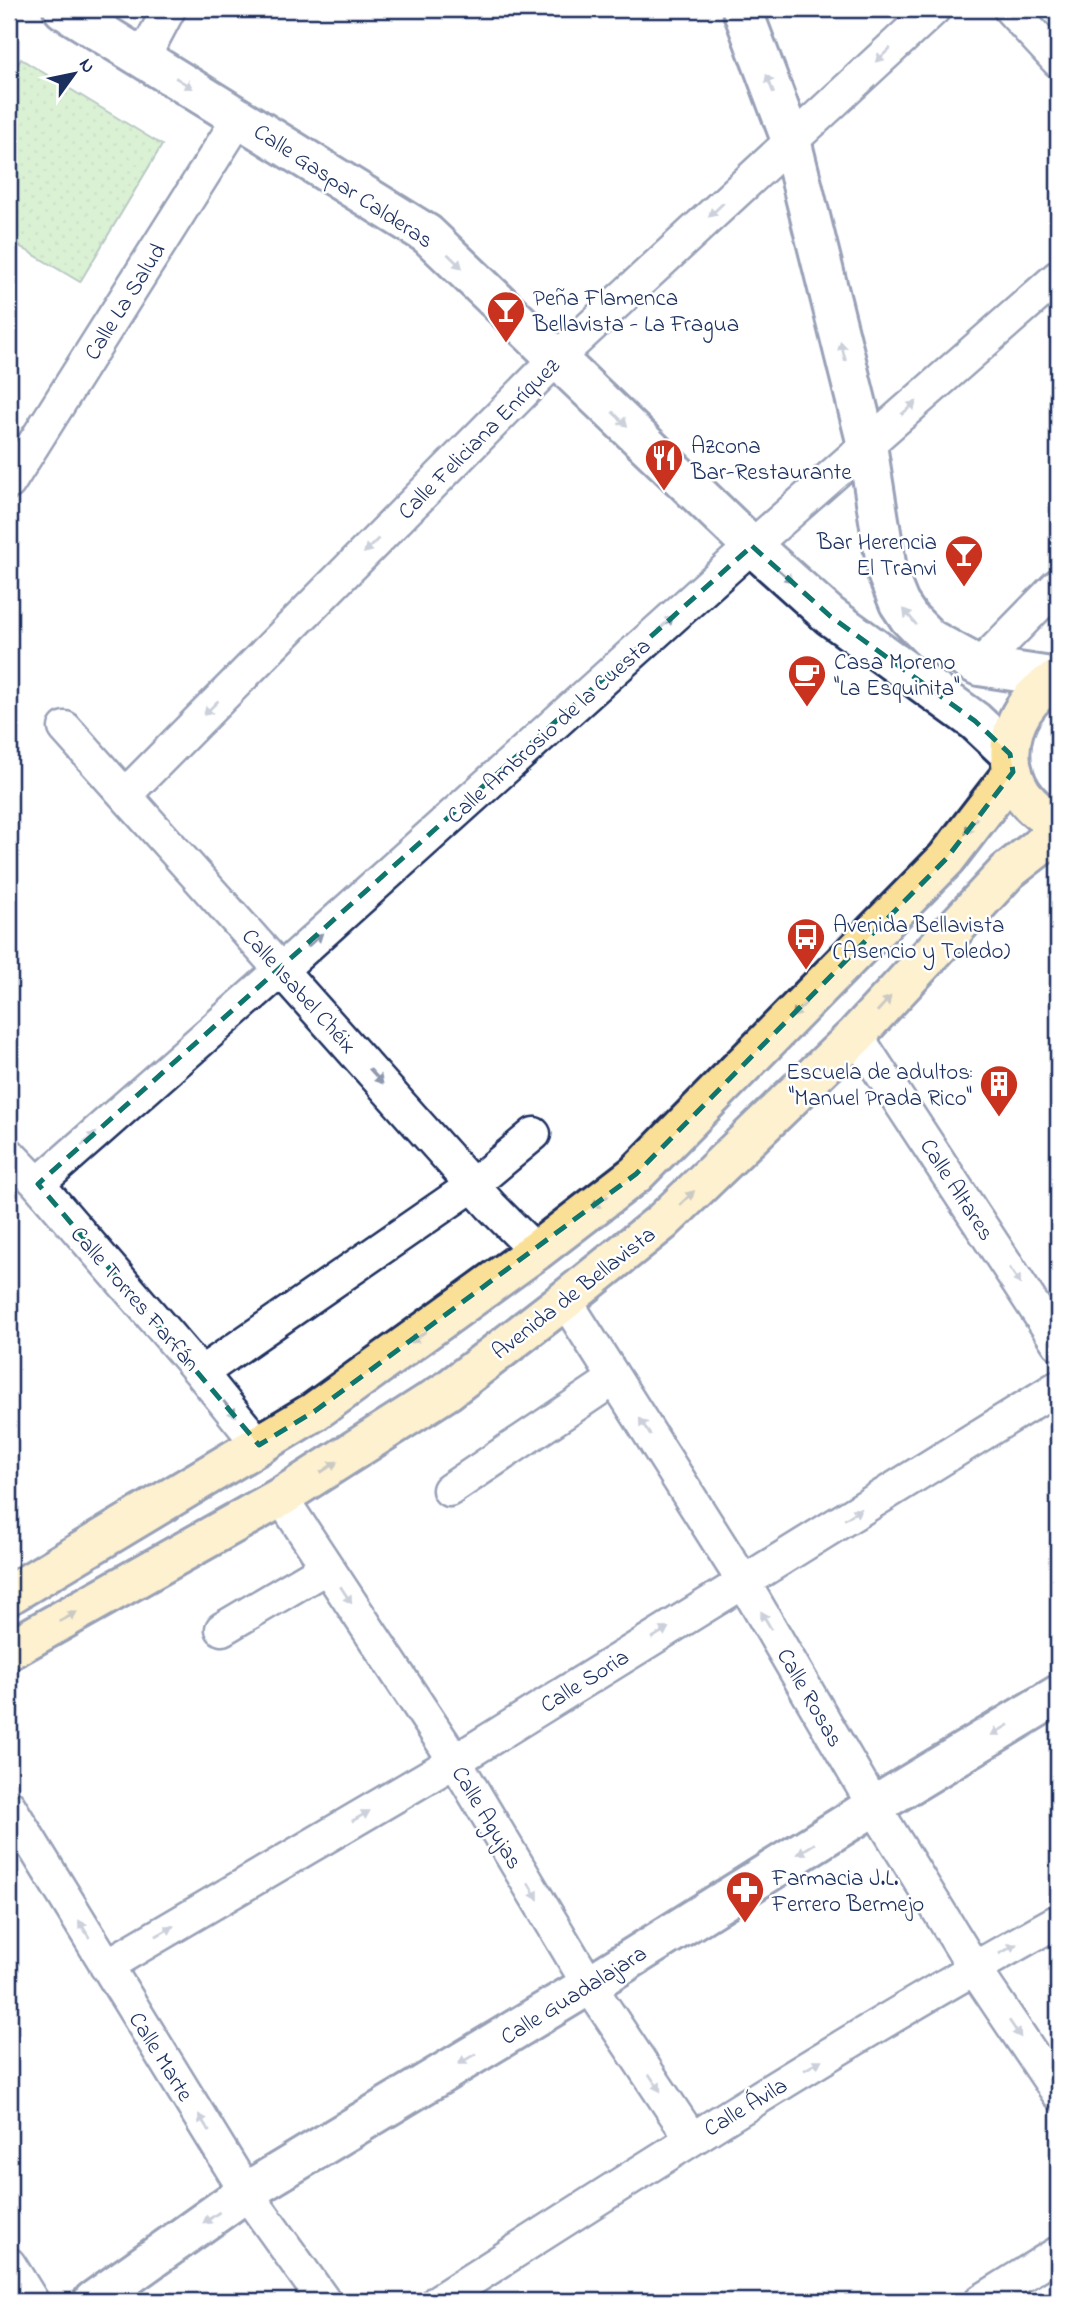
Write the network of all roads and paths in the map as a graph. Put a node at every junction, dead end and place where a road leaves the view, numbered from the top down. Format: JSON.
{"nodes":[{"id":1,"x":63,"y":9,"type":"edge"},
{"id":2,"x":169,"y":9,"type":"edge"},
{"id":3,"x":742,"y":9,"type":"edge"},
{"id":4,"x":934,"y":9,"type":"edge"},
{"id":5,"x":1010,"y":9,"type":"edge"},
{"id":6,"x":143,"y":58,"type":"junction"},
{"id":7,"x":1058,"y":61,"type":"edge"},
{"id":8,"x":239,"y":118,"type":"junction"},
{"id":9,"x":791,"y":140,"type":"junction"},
{"id":10,"x":1058,"y":277,"type":"edge"},
{"id":11,"x":557,"y":358,"type":"junction"},
{"id":12,"x":867,"y":445,"type":"junction"},
{"id":13,"x":9,"y":483,"type":"edge"},
{"id":14,"x":752,"y":546,"type":"junction"},
{"id":15,"x":1058,"y":585,"type":"edge"},
{"id":16,"x":979,"y":666,"type":"junction"},
{"id":17,"x":1058,"y":679,"type":"edge"},
{"id":18,"x":65,"y":728,"type":"dead end"},
{"id":19,"x":1011,"y":763,"type":"junction"},
{"id":20,"x":126,"y":794,"type":"junction"},
{"id":21,"x":1058,"y":823,"type":"edge"},
{"id":22,"x":1058,"y":832,"type":"edge"},
{"id":23,"x":282,"y":970,"type":"junction"},
{"id":24,"x":856,"y":1035,"type":"junction"},
{"id":25,"x":534,"y":1134,"type":"dead end"},
{"id":26,"x":9,"y":1154,"type":"edge"},
{"id":27,"x":38,"y":1184,"type":"junction"},
{"id":28,"x":473,"y":1185,"type":"junction"},
{"id":29,"x":536,"y":1251,"type":"junction"},
{"id":30,"x":565,"y":1300,"type":"junction"},
{"id":31,"x":1058,"y":1343,"type":"edge"},
{"id":32,"x":201,"y":1373,"type":"junction"},
{"id":33,"x":614,"y":1379,"type":"junction"},
{"id":34,"x":1058,"y":1387,"type":"edge"},
{"id":35,"x":259,"y":1445,"type":"junction"},
{"id":36,"x":449,"y":1490,"type":"dead end"},
{"id":37,"x":281,"y":1497,"type":"junction"},
{"id":38,"x":327,"y":1567,"type":"junction"},
{"id":39,"x":743,"y":1581,"type":"junction"},
{"id":40,"x":9,"y":1595,"type":"edge"},
{"id":41,"x":222,"y":1629,"type":"dead end"},
{"id":42,"x":9,"y":1650,"type":"edge"},
{"id":43,"x":1058,"y":1695,"type":"edge"},
{"id":44,"x":454,"y":1760,"type":"junction"},
{"id":45,"x":9,"y":1806,"type":"edge"},
{"id":46,"x":874,"y":1806,"type":"junction"},
{"id":47,"x":1058,"y":1921,"type":"edge"},
{"id":48,"x":106,"y":1966,"type":"junction"},
{"id":49,"x":974,"y":1968,"type":"junction"},
{"id":50,"x":589,"y":1985,"type":"junction"},
{"id":51,"x":1058,"y":2093,"type":"edge"},
{"id":52,"x":691,"y":2138,"type":"junction"},
{"id":53,"x":246,"y":2192,"type":"junction"},
{"id":54,"x":1058,"y":2253,"type":"edge"},
{"id":55,"x":9,"y":2264,"type":"edge"},
{"id":56,"x":32,"y":2301,"type":"edge"},
{"id":57,"x":93,"y":2301,"type":"edge"},
{"id":58,"x":324,"y":2301,"type":"edge"},
{"id":59,"x":438,"y":2301,"type":"edge"},
{"id":60,"x":981,"y":2301,"type":"edge"}],
"edges":[{"from":1,"to":6,"type":"street","name":"Calle Gaspar Calderas"},
{"from":2,"to":6,"type":"street"},
{"from":9,"to":3,"type":"street","one_way":true},
{"from":4,"to":9,"type":"street","name":"Calle Feliciana Enríquez","one_way":true},
{"from":5,"to":7,"type":"street"},
{"from":6,"to":8,"type":"street","name":"Calle Gaspar Calderas","one_way":true},
{"from":8,"to":11,"type":"street","name":"Calle Gaspar Calderas","one_way":true},
{"from":8,"to":13,"type":"street","name":"Calle La Salud"},
{"from":9,"to":11,"type":"street","name":"Calle Feliciana Enríquez","one_way":true},
{"from":12,"to":9,"type":"street","one_way":true},
{"from":12,"to":10,"type":"street","name":"Calle Ambrosio de la Cuesta","one_way":true},
{"from":11,"to":14,"type":"street","name":"Calle Gaspar Calderas","one_way":true},
{"from":11,"to":20,"type":"street","name":"Calle Feliciana Enríquez","one_way":true},
{"from":12,"to":14,"type":"street","name":"Calle Ambrosio de la Cuesta"},
{"from":16,"to":12,"type":"street","one_way":true},
{"from":14,"to":19,"type":"street","name":"Calle Gaspar Calderas","one_way":true},
{"from":23,"to":14,"type":"street","name":"Calle Ambrosio de la Cuesta","one_way":true},
{"from":15,"to":16,"type":"street"},
{"from":16,"to":17,"type":"street"},
{"from":17,"to":19,"type":"main road"},
{"from":18,"to":20,"type":"street","name":"Calle Isabel Chéix"},
{"from":19,"to":21,"type":"main road"},
{"from":19,"to":29,"type":"main road","one_way":true},
{"from":20,"to":23,"type":"street","name":"Calle Isabel Chéix"},
{"from":24,"to":22,"type":"main road","name":"Avenida de Bellavista","one_way":true},
{"from":27,"to":23,"type":"street","name":"Calle Ambrosio de la Cuesta","one_way":true},
{"from":23,"to":28,"type":"street","name":"Calle Isabel Chéix","one_way":true},
{"from":30,"to":24,"type":"main road","name":"Avenida de Bellavista","one_way":true},
{"from":24,"to":31,"type":"street","name":"Calle Altares","one_way":true},
{"from":25,"to":28,"type":"street"},
{"from":26,"to":27,"type":"street","name":"Calle Torres Farfán"},
{"from":27,"to":32,"type":"street","name":"Calle Torres Farfán"},
{"from":28,"to":29,"type":"street","name":"Calle Isabel Chéix"},
{"from":28,"to":32,"type":"street"},
{"from":29,"to":35,"type":"main road","one_way":true},
{"from":30,"to":33,"type":"street","name":"Calle Rosas"},
{"from":37,"to":30,"type":"main road","name":"Avenida de Bellavista","one_way":true},
{"from":32,"to":35,"type":"street","name":"Calle Torres Farfán","one_way":true},
{"from":33,"to":36,"type":"street"},
{"from":39,"to":33,"type":"street","name":"Calle Rosas","one_way":true},
{"from":39,"to":34,"type":"street","name":"Calle Soria","one_way":true},
{"from":35,"to":40,"type":"main road"},
{"from":37,"to":38,"type":"street","name":"Calle Agujas"},
{"from":42,"to":37,"type":"main road","name":"Avenida de Bellavista","one_way":true},
{"from":38,"to":41,"type":"street"},
{"from":38,"to":44,"type":"street","name":"Calle Agujas","one_way":true},
{"from":44,"to":39,"type":"street","name":"Calle Soria","one_way":true},
{"from":46,"to":39,"type":"street","name":"Calle Rosas","one_way":true},
{"from":43,"to":46,"type":"street","name":"Calle Guadalajara","one_way":true},
{"from":48,"to":44,"type":"street","name":"Calle Soria","one_way":true},
{"from":44,"to":50,"type":"street","name":"Calle Agujas","one_way":true},
{"from":48,"to":45,"type":"street","name":"Calle Marte","one_way":true},
{"from":46,"to":49,"type":"street","name":"Calle Rosas"},
{"from":46,"to":50,"type":"street","name":"Calle Guadalajara","one_way":true},
{"from":49,"to":47,"type":"street","name":"Calle Ávila","one_way":true},
{"from":53,"to":48,"type":"street","name":"Calle Marte","one_way":true},
{"from":49,"to":51,"type":"street","name":"Calle Rosas","one_way":true},
{"from":52,"to":49,"type":"street","name":"Calle Ávila","one_way":true},
{"from":50,"to":52,"type":"street","name":"Calle Agujas","one_way":true},
{"from":50,"to":53,"type":"street","name":"Calle Guadalajara","one_way":true},
{"from":52,"to":59,"type":"street","name":"Calle Ávila"},
{"from":53,"to":57,"type":"street","name":"Calle Guadalajara","one_way":true},
{"from":53,"to":58,"type":"street","name":"Calle Marte"},
{"from":54,"to":60,"type":"street"},
{"from":55,"to":56,"type":"street"}]}
